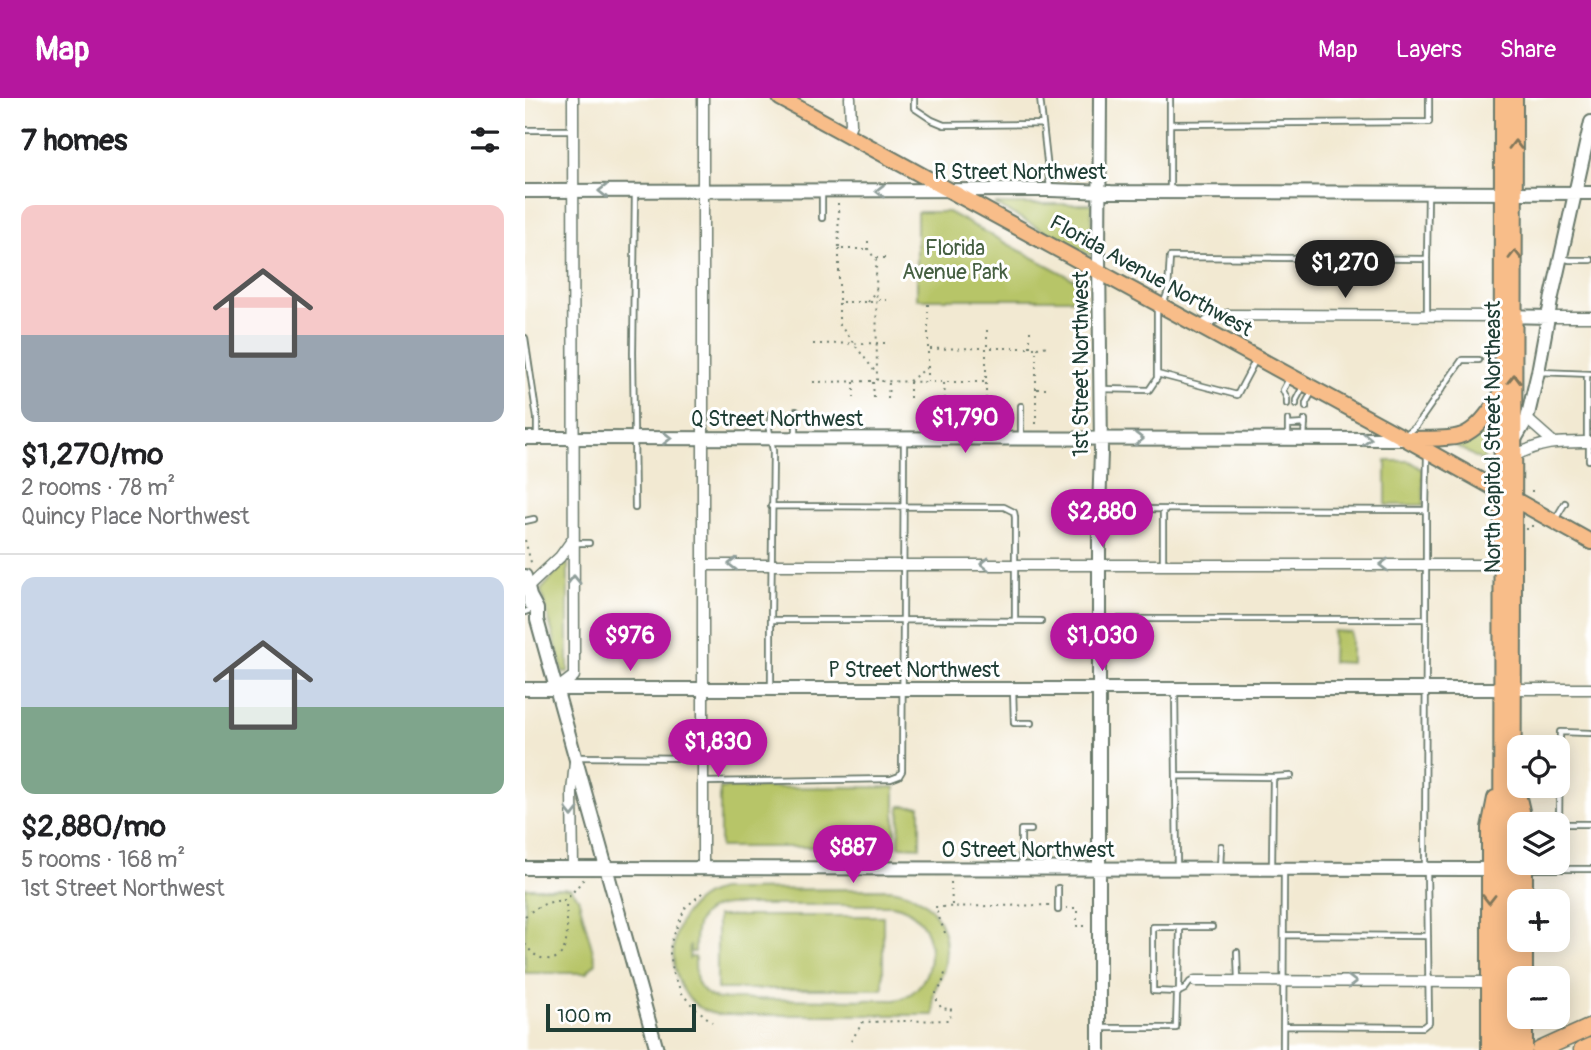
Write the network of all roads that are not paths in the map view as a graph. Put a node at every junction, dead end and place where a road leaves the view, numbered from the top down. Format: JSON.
{"nodes":[{"id":1,"x":573,"y":98,"type":"edge"},
{"id":2,"x":703,"y":98,"type":"edge"},
{"id":3,"x":780,"y":98,"type":"edge"},
{"id":4,"x":850,"y":98,"type":"edge"},
{"id":5,"x":914,"y":98,"type":"edge"},
{"id":6,"x":1039,"y":98,"type":"edge"},
{"id":7,"x":1100,"y":98,"type":"edge"},
{"id":8,"x":1170,"y":98,"type":"edge"},
{"id":9,"x":1429,"y":98,"type":"edge"},
{"id":10,"x":1502,"y":98,"type":"edge"},
{"id":11,"x":1515,"y":98,"type":"edge"},
{"id":12,"x":1043,"y":124,"type":"junction"},
{"id":13,"x":1170,"y":124,"type":"junction"},
{"id":14,"x":1591,"y":124,"type":"edge"},
{"id":15,"x":525,"y":130,"type":"edge"},
{"id":16,"x":573,"y":130,"type":"junction"},
{"id":17,"x":847,"y":134,"type":"junction"},
{"id":18,"x":948,"y":190,"type":"junction"},
{"id":19,"x":1050,"y":190,"type":"junction"},
{"id":20,"x":525,"y":191,"type":"edge"},
{"id":21,"x":573,"y":191,"type":"junction"},
{"id":22,"x":635,"y":191,"type":"junction"},
{"id":23,"x":703,"y":191,"type":"junction"},
{"id":24,"x":822,"y":191,"type":"junction"},
{"id":25,"x":1100,"y":191,"type":"junction"},
{"id":26,"x":1170,"y":192,"type":"junction"},
{"id":27,"x":1428,"y":193,"type":"junction"},
{"id":28,"x":1508,"y":193,"type":"junction"},
{"id":29,"x":1575,"y":193,"type":"junction"},
{"id":30,"x":1591,"y":193,"type":"edge"},
{"id":31,"x":822,"y":218,"type":"dead end"},
{"id":32,"x":1561,"y":258,"type":"junction"},
{"id":33,"x":1427,"y":259,"type":"junction"},
{"id":34,"x":1591,"y":260,"type":"edge"},
{"id":35,"x":1100,"y":272,"type":"junction"},
{"id":36,"x":1159,"y":305,"type":"junction"},
{"id":37,"x":1427,"y":316,"type":"junction"},
{"id":38,"x":1509,"y":316,"type":"junction"},
{"id":39,"x":1549,"y":317,"type":"junction"},
{"id":40,"x":1591,"y":317,"type":"edge"},
{"id":41,"x":1201,"y":327,"type":"junction"},
{"id":42,"x":525,"y":338,"type":"edge"},
{"id":43,"x":1256,"y":358,"type":"junction"},
{"id":44,"x":1479,"y":360,"type":"dead end"},
{"id":45,"x":1538,"y":372,"type":"junction"},
{"id":46,"x":1157,"y":374,"type":"junction"},
{"id":47,"x":1589,"y":374,"type":"edge"},
{"id":48,"x":1290,"y":376,"type":"junction"},
{"id":49,"x":1309,"y":386,"type":"junction"},
{"id":50,"x":1100,"y":389,"type":"junction"},
{"id":51,"x":1502,"y":392,"type":"junction"},
{"id":52,"x":1296,"y":402,"type":"junction"},
{"id":53,"x":1021,"y":406,"type":"dead end"},
{"id":54,"x":796,"y":411,"type":"dead end"},
{"id":55,"x":771,"y":413,"type":"dead end"},
{"id":56,"x":1527,"y":419,"type":"junction"},
{"id":57,"x":531,"y":438,"type":"edge"},
{"id":58,"x":573,"y":438,"type":"junction"},
{"id":59,"x":634,"y":438,"type":"junction"},
{"id":60,"x":703,"y":438,"type":"junction"},
{"id":61,"x":771,"y":438,"type":"junction"},
{"id":62,"x":796,"y":438,"type":"junction"},
{"id":63,"x":904,"y":438,"type":"junction"},
{"id":64,"x":1021,"y":438,"type":"junction"},
{"id":65,"x":1304,"y":438,"type":"junction"},
{"id":66,"x":1404,"y":438,"type":"junction"},
{"id":67,"x":1101,"y":439,"type":"junction"},
{"id":68,"x":1288,"y":439,"type":"junction"},
{"id":69,"x":1553,"y":442,"type":"junction"},
{"id":70,"x":1589,"y":442,"type":"edge"},
{"id":71,"x":1514,"y":449,"type":"junction"},
{"id":72,"x":1427,"y":451,"type":"junction"},
{"id":73,"x":1589,"y":460,"type":"dead end"},
{"id":74,"x":1507,"y":496,"type":"junction"},
{"id":75,"x":1565,"y":503,"type":"dead end"},
{"id":76,"x":771,"y":506,"type":"junction"},
{"id":77,"x":904,"y":506,"type":"junction"},
{"id":78,"x":635,"y":508,"type":"dead end"},
{"id":79,"x":1099,"y":509,"type":"junction"},
{"id":80,"x":1163,"y":510,"type":"junction"},
{"id":81,"x":1426,"y":510,"type":"junction"},
{"id":82,"x":534,"y":519,"type":"dead end"},
{"id":83,"x":525,"y":521,"type":"edge"},
{"id":84,"x":1554,"y":522,"type":"junction"},
{"id":85,"x":573,"y":541,"type":"junction"},
{"id":86,"x":1591,"y":542,"type":"edge"},
{"id":87,"x":589,"y":543,"type":"dead end"},
{"id":88,"x":771,"y":564,"type":"junction"},
{"id":89,"x":703,"y":565,"type":"junction"},
{"id":90,"x":903,"y":565,"type":"junction"},
{"id":91,"x":1014,"y":565,"type":"junction"},
{"id":92,"x":1099,"y":565,"type":"junction"},
{"id":93,"x":1163,"y":565,"type":"junction"},
{"id":94,"x":1427,"y":565,"type":"junction"},
{"id":95,"x":1501,"y":565,"type":"junction"},
{"id":96,"x":528,"y":586,"type":"edge"},
{"id":97,"x":531,"y":614,"type":"edge"},
{"id":98,"x":1099,"y":619,"type":"junction"},
{"id":99,"x":1426,"y":619,"type":"junction"},
{"id":100,"x":771,"y":620,"type":"junction"},
{"id":101,"x":903,"y":620,"type":"junction"},
{"id":102,"x":1015,"y":621,"type":"junction"},
{"id":103,"x":1041,"y":621,"type":"dead end"},
{"id":104,"x":525,"y":689,"type":"edge"},
{"id":105,"x":557,"y":689,"type":"junction"},
{"id":106,"x":703,"y":689,"type":"junction"},
{"id":107,"x":771,"y":689,"type":"junction"},
{"id":108,"x":903,"y":689,"type":"junction"},
{"id":109,"x":1013,"y":689,"type":"junction"},
{"id":110,"x":1591,"y":689,"type":"edge"},
{"id":111,"x":1099,"y":690,"type":"junction"},
{"id":112,"x":1175,"y":690,"type":"junction"},
{"id":113,"x":1427,"y":690,"type":"junction"},
{"id":114,"x":1507,"y":690,"type":"junction"},
{"id":115,"x":1031,"y":723,"type":"dead end"},
{"id":116,"x":1591,"y":733,"type":"edge"},
{"id":117,"x":1511,"y":735,"type":"edge"},
{"id":118,"x":1560,"y":735,"type":"edge"},
{"id":119,"x":576,"y":756,"type":"junction"},
{"id":120,"x":703,"y":758,"type":"junction"},
{"id":121,"x":1176,"y":776,"type":"junction"},
{"id":122,"x":1291,"y":776,"type":"dead end"},
{"id":123,"x":1273,"y":777,"type":"junction"},
{"id":124,"x":703,"y":782,"type":"junction"},
{"id":125,"x":1507,"y":782,"type":"edge"},
{"id":126,"x":1512,"y":798,"type":"edge"},
{"id":127,"x":1513,"y":798,"type":"edge"},
{"id":128,"x":1559,"y":798,"type":"edge"},
{"id":129,"x":1591,"y":824,"type":"edge"},
{"id":130,"x":1031,"y":830,"type":"dead end"},
{"id":131,"x":1221,"y":846,"type":"dead end"},
{"id":132,"x":525,"y":868,"type":"edge"},
{"id":133,"x":573,"y":868,"type":"junction"},
{"id":134,"x":1570,"y":868,"type":"edge"},
{"id":135,"x":608,"y":869,"type":"junction"},
{"id":136,"x":703,"y":869,"type":"junction"},
{"id":137,"x":1021,"y":869,"type":"junction"},
{"id":138,"x":1099,"y":869,"type":"junction"},
{"id":139,"x":1177,"y":869,"type":"junction"},
{"id":140,"x":1220,"y":869,"type":"junction"},
{"id":141,"x":1278,"y":869,"type":"junction"},
{"id":142,"x":1426,"y":869,"type":"junction"},
{"id":143,"x":1489,"y":869,"type":"junction"},
{"id":144,"x":1591,"y":869,"type":"edge"},
{"id":145,"x":1058,"y":888,"type":"dead end"},
{"id":146,"x":1058,"y":908,"type":"road end"},
{"id":147,"x":1180,"y":927,"type":"junction"},
{"id":148,"x":1212,"y":927,"type":"dead end"},
{"id":149,"x":1284,"y":935,"type":"junction"},
{"id":150,"x":1428,"y":936,"type":"junction"},
{"id":151,"x":1237,"y":952,"type":"dead end"},
{"id":152,"x":1195,"y":981,"type":"joint"},
{"id":153,"x":1238,"y":981,"type":"junction"},
{"id":154,"x":1284,"y":982,"type":"junction"},
{"id":155,"x":1428,"y":982,"type":"junction"},
{"id":156,"x":1489,"y":982,"type":"junction"},
{"id":157,"x":1179,"y":992,"type":"junction"},
{"id":158,"x":1283,"y":1026,"type":"junction"},
{"id":159,"x":1591,"y":1027,"type":"edge"},
{"id":160,"x":1098,"y":1028,"type":"junction"},
{"id":161,"x":1525,"y":1029,"type":"edge"},
{"id":162,"x":1591,"y":1046,"type":"edge"},
{"id":163,"x":1513,"y":1049,"type":"edge"},
{"id":164,"x":657,"y":1050,"type":"edge"},
{"id":165,"x":1098,"y":1050,"type":"edge"},
{"id":166,"x":1283,"y":1050,"type":"edge"},
{"id":167,"x":1489,"y":1050,"type":"edge"},
{"id":168,"x":1501,"y":1050,"type":"edge"},
{"id":169,"x":1525,"y":1050,"type":"edge"},
{"id":170,"x":1540,"y":1050,"type":"edge"},
{"id":171,"x":1582,"y":1050,"type":"edge"}],
"edges":[{"from":1,"to":16,"type":"street"},
{"from":2,"to":23,"type":"street"},
{"from":3,"to":17,"type":"main road","name":"Florida Avenue Northwest"},
{"from":4,"to":17,"type":"street"},
{"from":5,"to":12,"type":"lane"},
{"from":6,"to":12,"type":"lane"},
{"from":7,"to":25,"type":"street","name":"1st Street Northwest"},
{"from":8,"to":13,"type":"lane"},
{"from":9,"to":13,"type":"lane"},
{"from":10,"to":28,"type":"main road"},
{"from":28,"to":11,"type":"main road","one_way":true},
{"from":12,"to":19,"type":"lane"},
{"from":13,"to":26,"type":"lane"},
{"from":14,"to":29,"type":"street"},
{"from":15,"to":16,"type":"lane"},
{"from":16,"to":21,"type":"street"},
{"from":17,"to":18,"type":"main road","name":"Florida Avenue Northwest"},
{"from":18,"to":19,"type":"street","name":"R Street Northwest"},
{"from":18,"to":24,"type":"street","name":"R Street Northwest","one_way":true},
{"from":18,"to":35,"type":"main road","name":"Florida Avenue Northwest"},
{"from":19,"to":25,"type":"street","name":"R Street Northwest"},
{"from":20,"to":21,"type":"street","name":"R Street Northwest"},
{"from":22,"to":21,"type":"street","name":"R Street Northwest","one_way":true},
{"from":21,"to":58,"type":"street"},
{"from":22,"to":23,"type":"street","name":"R Street Northwest"},
{"from":22,"to":59,"type":"lane"},
{"from":23,"to":24,"type":"street","name":"R Street Northwest"},
{"from":23,"to":60,"type":"street"},
{"from":24,"to":31,"type":"lane"},
{"from":25,"to":26,"type":"street","name":"R Street Northwest"},
{"from":25,"to":35,"type":"street","name":"1st Street Northwest"},
{"from":26,"to":27,"type":"street","name":"R Street Northwest"},
{"from":27,"to":28,"type":"street","name":"R Street Northwest"},
{"from":27,"to":33,"type":"lane"},
{"from":28,"to":29,"type":"street","name":"R Street Northwest"},
{"from":28,"to":38,"type":"main road"},
{"from":29,"to":30,"type":"street","name":"R Street Northwest"},
{"from":29,"to":32,"type":"street"},
{"from":32,"to":34,"type":"lane"},
{"from":32,"to":39,"type":"street"},
{"from":33,"to":36,"type":"lane"},
{"from":33,"to":37,"type":"lane"},
{"from":35,"to":36,"type":"main road","name":"Florida Avenue Northwest"},
{"from":35,"to":50,"type":"street","name":"1st Street Northwest"},
{"from":36,"to":41,"type":"main road","name":"Florida Avenue Northwest"},
{"from":36,"to":46,"type":"lane"},
{"from":37,"to":38,"type":"street"},
{"from":37,"to":41,"type":"street"},
{"from":38,"to":39,"type":"street"},
{"from":38,"to":51,"type":"main road"},
{"from":71,"to":38,"type":"main road","name":"North Capitol Street Northeast","one_way":true},
{"from":39,"to":40,"type":"street"},
{"from":39,"to":45,"type":"street"},
{"from":41,"to":43,"type":"main road","name":"Florida Avenue Northwest"},
{"from":42,"to":57,"type":"lane"},
{"from":43,"to":46,"type":"lane"},
{"from":43,"to":48,"type":"main road","name":"Florida Avenue Northwest"},
{"from":44,"to":66,"type":"lane"},
{"from":45,"to":47,"type":"lane"},
{"from":45,"to":56,"type":"street"},
{"from":46,"to":50,"type":"lane"},
{"from":47,"to":70,"type":"lane"},
{"from":48,"to":49,"type":"main road","name":"Florida Avenue Northwest"},
{"from":48,"to":52,"type":"lane"},
{"from":49,"to":52,"type":"lane"},
{"from":49,"to":52,"type":"lane"},
{"from":49,"to":66,"type":"main road","name":"Florida Avenue Northwest"},
{"from":50,"to":67,"type":"street","name":"1st Street Northwest"},
{"from":51,"to":66,"type":"main road"},
{"from":51,"to":74,"type":"main road"},
{"from":53,"to":64,"type":"lane"},
{"from":54,"to":62,"type":"lane"},
{"from":55,"to":61,"type":"lane"},
{"from":56,"to":69,"type":"street"},
{"from":56,"to":71,"type":"street"},
{"from":57,"to":58,"type":"street","name":"Q Street Northwest"},
{"from":58,"to":59,"type":"street","name":"Q Street Northwest"},
{"from":58,"to":85,"type":"street"},
{"from":59,"to":60,"type":"street","name":"Q Street Northwest","one_way":true},
{"from":59,"to":78,"type":"lane"},
{"from":60,"to":61,"type":"street","name":"Q Street Northwest"},
{"from":60,"to":89,"type":"street"},
{"from":61,"to":62,"type":"street","name":"Q Street Northwest"},
{"from":61,"to":76,"type":"lane"},
{"from":62,"to":63,"type":"street","name":"Q Street Northwest"},
{"from":63,"to":64,"type":"street","name":"Q Street Northwest"},
{"from":63,"to":77,"type":"lane"},
{"from":64,"to":67,"type":"street","name":"Q Street Northwest"},
{"from":65,"to":66,"type":"street","name":"Q Street Northwest","one_way":true},
{"from":65,"to":68,"type":"street","name":"Q Street Northwest"},
{"from":65,"to":68,"type":"lane"},
{"from":66,"to":72,"type":"main road","name":"Florida Avenue Northwest"},
{"from":67,"to":68,"type":"street","name":"Q Street Northwest","one_way":true},
{"from":67,"to":79,"type":"street","name":"1st Street Northwest"},
{"from":69,"to":70,"type":"street"},
{"from":69,"to":71,"type":"street"},
{"from":70,"to":73,"type":"lane"},
{"from":71,"to":74,"type":"main road","name":"North Capitol Street Northeast"},
{"from":72,"to":74,"type":"main road","name":"Florida Avenue Northwest"},
{"from":72,"to":81,"type":"lane"},
{"from":74,"to":84,"type":"main road","name":"Florida Avenue Northwest"},
{"from":74,"to":95,"type":"main road"},
{"from":74,"to":114,"type":"main road","name":"North Capitol Street Northeast"},
{"from":75,"to":84,"type":"lane"},
{"from":76,"to":77,"type":"lane"},
{"from":76,"to":88,"type":"lane"},
{"from":77,"to":90,"type":"lane"},
{"from":77,"to":91,"type":"lane"},
{"from":79,"to":80,"type":"lane"},
{"from":79,"to":92,"type":"street","name":"1st Street Northwest"},
{"from":80,"to":81,"type":"lane"},
{"from":80,"to":93,"type":"lane"},
{"from":81,"to":94,"type":"lane"},
{"from":82,"to":83,"type":"lane"},
{"from":84,"to":86,"type":"main road","name":"Florida Avenue Northwest"},
{"from":85,"to":87,"type":"lane"},
{"from":85,"to":96,"type":"street"},
{"from":105,"to":85,"type":"street","one_way":true},
{"from":88,"to":89,"type":"street","one_way":true},
{"from":88,"to":90,"type":"street"},
{"from":88,"to":100,"type":"lane"},
{"from":89,"to":106,"type":"street"},
{"from":91,"to":90,"type":"street","one_way":true},
{"from":90,"to":101,"type":"lane"},
{"from":91,"to":92,"type":"street"},
{"from":91,"to":102,"type":"lane"},
{"from":92,"to":93,"type":"street"},
{"from":92,"to":98,"type":"street","name":"1st Street Northwest"},
{"from":94,"to":93,"type":"street","one_way":true},
{"from":94,"to":95,"type":"street"},
{"from":94,"to":99,"type":"lane"},
{"from":95,"to":114,"type":"main road"},
{"from":96,"to":97,"type":"street"},
{"from":97,"to":105,"type":"street"},
{"from":98,"to":99,"type":"lane"},
{"from":98,"to":111,"type":"street","name":"1st Street Northwest"},
{"from":99,"to":113,"type":"lane"},
{"from":100,"to":101,"type":"lane"},
{"from":100,"to":107,"type":"lane"},
{"from":101,"to":102,"type":"lane"},
{"from":101,"to":108,"type":"lane"},
{"from":102,"to":103,"type":"lane"},
{"from":104,"to":105,"type":"street","name":"P Street Northwest"},
{"from":105,"to":106,"type":"street","name":"P Street Northwest"},
{"from":105,"to":119,"type":"street"},
{"from":106,"to":107,"type":"street","name":"P Street Northwest"},
{"from":106,"to":120,"type":"street"},
{"from":107,"to":108,"type":"street","name":"P Street Northwest"},
{"from":108,"to":109,"type":"street","name":"P Street Northwest"},
{"from":108,"to":124,"type":"lane"},
{"from":109,"to":111,"type":"street","name":"P Street Northwest"},
{"from":109,"to":115,"type":"lane"},
{"from":110,"to":114,"type":"street"},
{"from":111,"to":112,"type":"street","name":"P Street Northwest"},
{"from":111,"to":138,"type":"street","name":"1st Street Northwest"},
{"from":112,"to":113,"type":"street","name":"P Street Northwest"},
{"from":112,"to":121,"type":"lane"},
{"from":113,"to":114,"type":"street","name":"P Street Northwest"},
{"from":113,"to":142,"type":"lane"},
{"from":114,"to":117,"type":"main road"},
{"from":116,"to":118,"type":"lane"},
{"from":119,"to":120,"type":"lane"},
{"from":119,"to":133,"type":"street","one_way":true},
{"from":119,"to":135,"type":"street"},
{"from":120,"to":124,"type":"street"},
{"from":121,"to":123,"type":"lane"},
{"from":121,"to":139,"type":"lane"},
{"from":122,"to":123,"type":"lane"},
{"from":123,"to":141,"type":"lane"},
{"from":124,"to":136,"type":"street"},
{"from":125,"to":143,"type":"main road"},
{"from":126,"to":168,"type":"main road"},
{"from":127,"to":163,"type":"main road"},
{"from":128,"to":129,"type":"lane"},
{"from":130,"to":137,"type":"lane"},
{"from":131,"to":140,"type":"lane"},
{"from":132,"to":133,"type":"street","name":"O Street Northwest"},
{"from":133,"to":135,"type":"street","name":"O Street Northwest"},
{"from":134,"to":144,"type":"lane"},
{"from":135,"to":136,"type":"street","name":"O Street Northwest"},
{"from":135,"to":164,"type":"street"},
{"from":136,"to":137,"type":"street","name":"O Street Northwest"},
{"from":137,"to":138,"type":"street","name":"O Street Northwest"},
{"from":138,"to":139,"type":"street","name":"O Street Northwest"},
{"from":138,"to":160,"type":"street","name":"1st Street Northwest"},
{"from":139,"to":140,"type":"street","name":"O Street Northwest"},
{"from":140,"to":141,"type":"street","name":"O Street Northwest"},
{"from":141,"to":142,"type":"street","name":"O Street Northwest"},
{"from":141,"to":149,"type":"lane"},
{"from":142,"to":143,"type":"street","name":"O Street Northwest"},
{"from":142,"to":150,"type":"lane"},
{"from":143,"to":156,"type":"main road","one_way":true},
{"from":145,"to":146,"type":"lane"},
{"from":147,"to":148,"type":"lane"},
{"from":147,"to":157,"type":"lane"},
{"from":147,"to":157,"type":"lane"},
{"from":149,"to":150,"type":"lane"},
{"from":149,"to":154,"type":"lane"},
{"from":150,"to":155,"type":"lane"},
{"from":151,"to":153,"type":"lane"},
{"from":152,"to":153,"type":"street"},
{"from":152,"to":157,"type":"lane"},
{"from":153,"to":154,"type":"street"},
{"from":154,"to":155,"type":"street","one_way":true},
{"from":154,"to":158,"type":"lane"},
{"from":155,"to":156,"type":"street"},
{"from":155,"to":158,"type":"lane"},
{"from":156,"to":167,"type":"main road"},
{"from":157,"to":160,"type":"lane"},
{"from":158,"to":166,"type":"lane"},
{"from":159,"to":170,"type":"highway"},
{"from":160,"to":165,"type":"street","name":"1st Street Northwest"},
{"from":161,"to":169,"type":"main road"},
{"from":162,"to":171,"type":"highway"}]}
